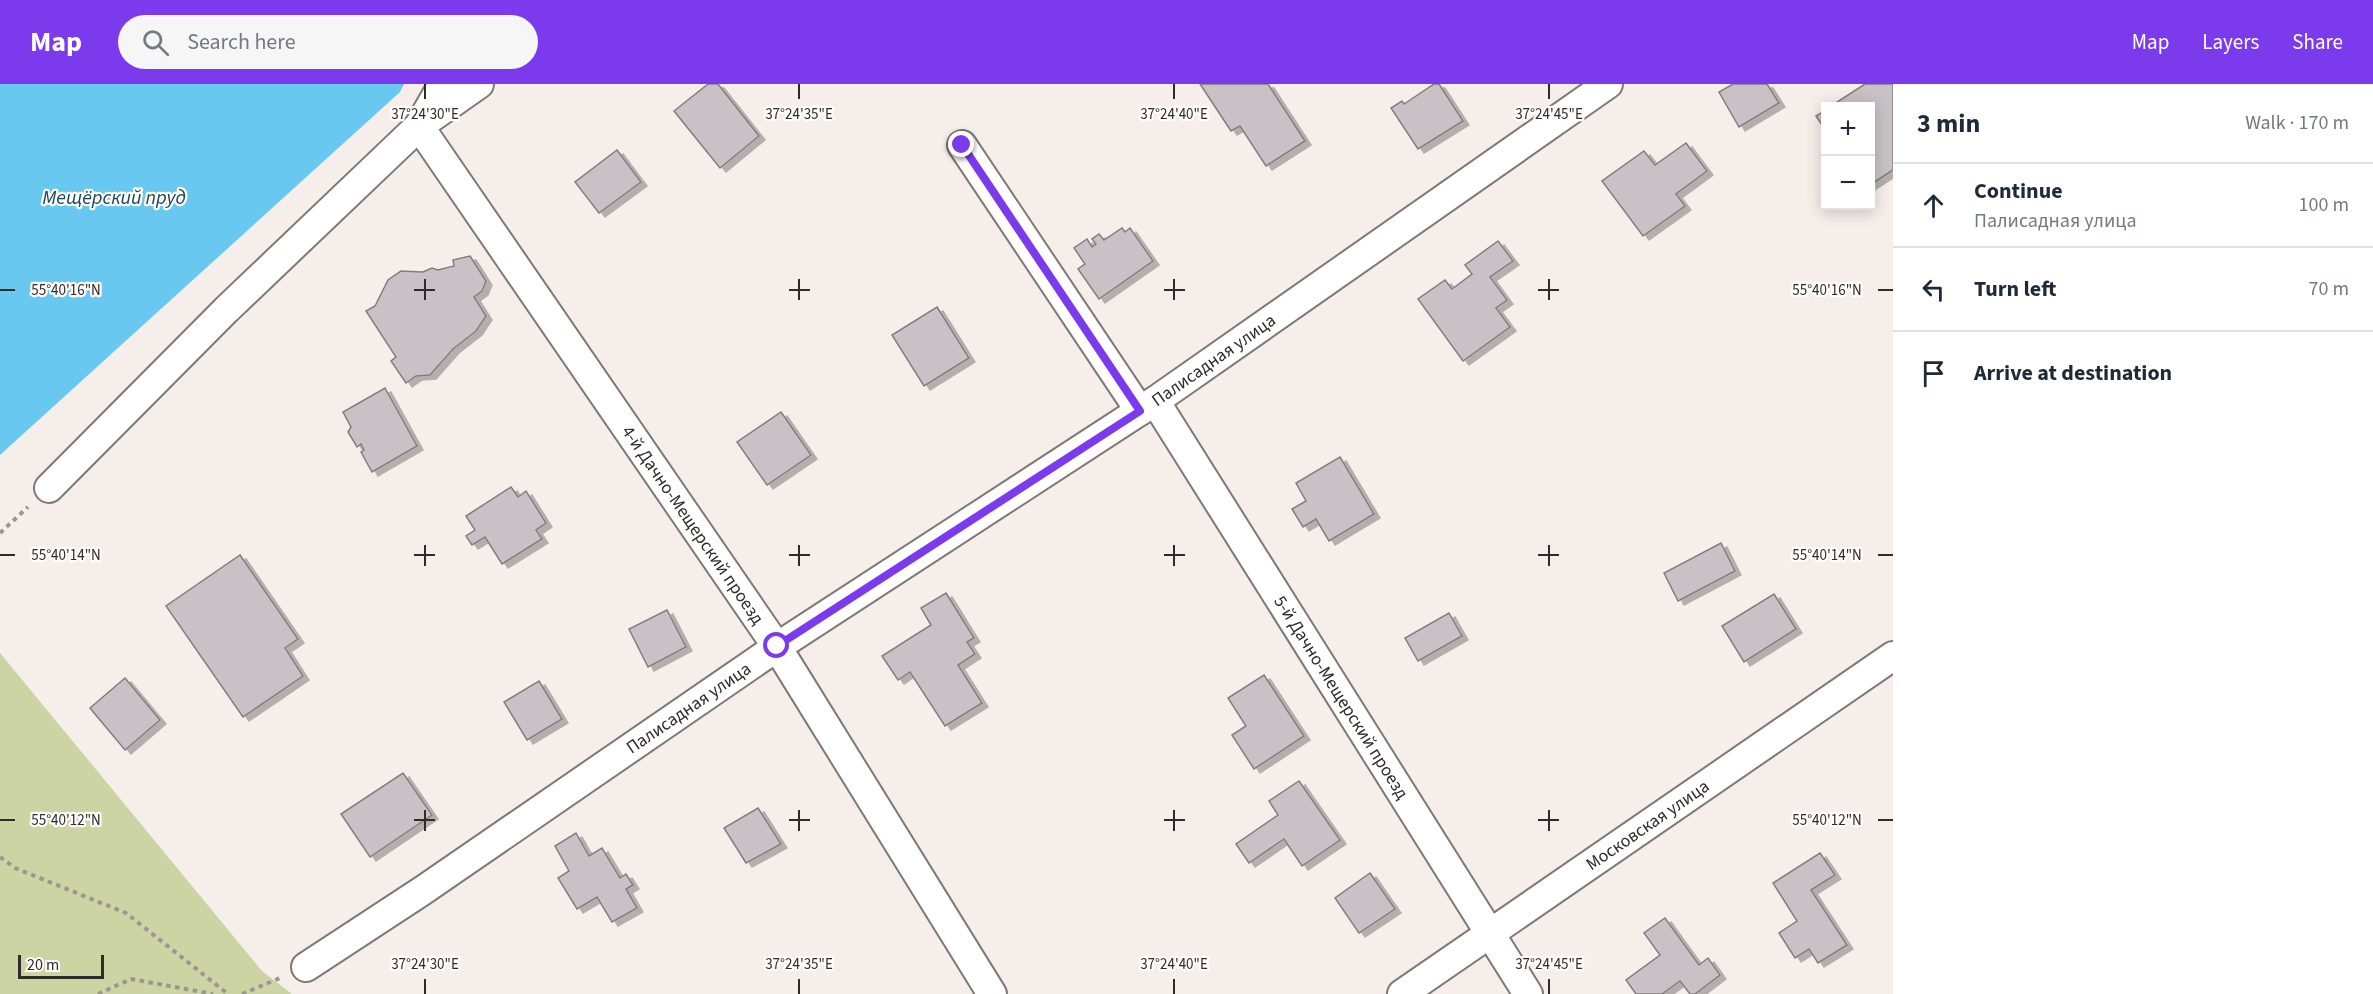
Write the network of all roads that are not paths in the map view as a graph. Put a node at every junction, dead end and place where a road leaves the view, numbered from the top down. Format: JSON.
{"nodes":[{"id":1,"x":443,"y":84,"type":"edge"},
{"id":2,"x":479,"y":84,"type":"edge"},
{"id":3,"x":1608,"y":84,"type":"edge"},
{"id":4,"x":419,"y":126,"type":"junction"},
{"id":5,"x":962,"y":145,"type":"dead end"},
{"id":6,"x":1147,"y":406,"type":"junction"},
{"id":7,"x":49,"y":488,"type":"road end"},
{"id":8,"x":777,"y":646,"type":"junction"},
{"id":9,"x":1893,"y":656,"type":"edge"},
{"id":10,"x":1489,"y":934,"type":"junction"},
{"id":11,"x":306,"y":967,"type":"road end"},
{"id":12,"x":992,"y":994,"type":"edge"},
{"id":13,"x":1402,"y":994,"type":"edge"},
{"id":14,"x":1528,"y":994,"type":"edge"}],
"edges":[{"from":1,"to":4,"type":"street"},
{"from":2,"to":4,"type":"street"},
{"from":3,"to":6,"type":"street","name":"Палисадная улица"},
{"from":4,"to":7,"type":"street"},
{"from":4,"to":8,"type":"street","name":"4-й Дачно-Мещерский проезд"},
{"from":5,"to":6,"type":"street","name":"5-й Дачно-Мещерский проезд"},
{"from":6,"to":8,"type":"street","name":"Палисадная улица"},
{"from":6,"to":10,"type":"street","name":"5-й Дачно-Мещерский проезд"},
{"from":8,"to":11,"type":"street","name":"Палисадная улица"},
{"from":8,"to":12,"type":"street","name":"4-й Дачно-Мещерский проезд"},
{"from":9,"to":10,"type":"street","name":"Московская улица"},
{"from":10,"to":13,"type":"street","name":"Московская улица"},
{"from":10,"to":14,"type":"street","name":"5-й Дачно-Мещерский проезд"}]}
